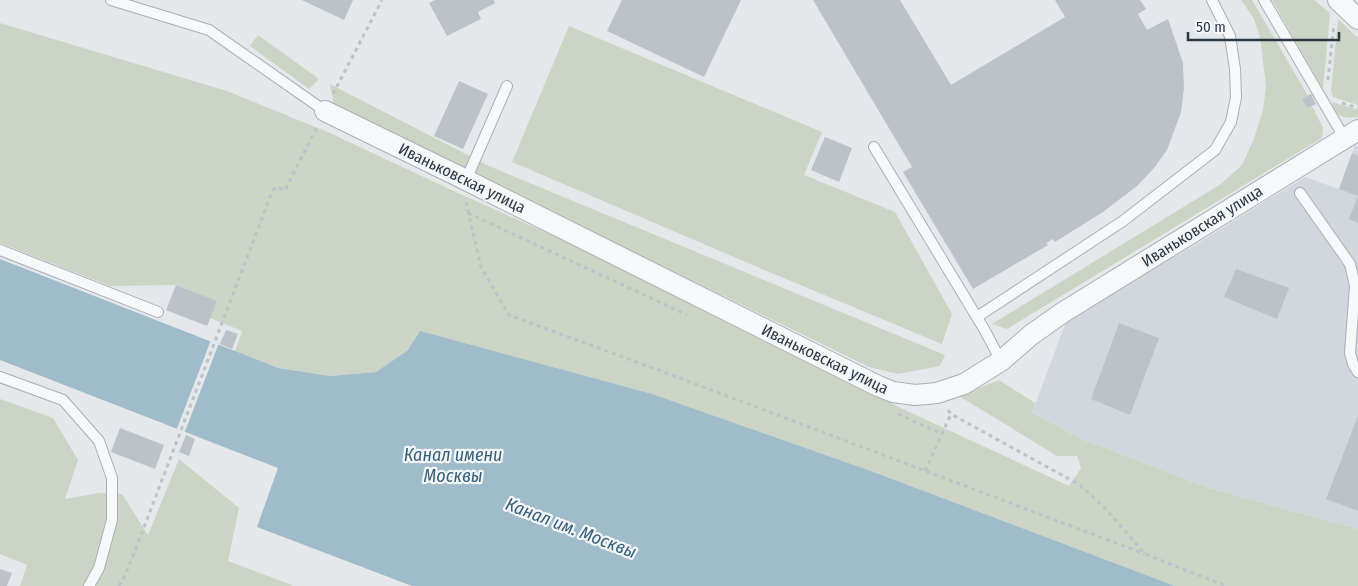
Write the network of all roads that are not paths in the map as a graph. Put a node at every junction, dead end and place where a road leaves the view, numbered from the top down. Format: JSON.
{"nodes":[{"id":1,"x":111,"y":0,"type":"edge"},
{"id":2,"x":1212,"y":0,"type":"edge"},
{"id":3,"x":1264,"y":0,"type":"edge"},
{"id":4,"x":1338,"y":0,"type":"edge"},
{"id":5,"x":1358,"y":19,"type":"edge"},
{"id":6,"x":507,"y":86,"type":"dead end"},
{"id":7,"x":325,"y":111,"type":"joint"},
{"id":8,"x":1352,"y":135,"type":"edge"},
{"id":9,"x":874,"y":147,"type":"dead end"},
{"id":10,"x":463,"y":178,"type":"junction"},
{"id":11,"x":1300,"y":193,"type":"dead end"},
{"id":12,"x":0,"y":250,"type":"edge"},
{"id":13,"x":158,"y":312,"type":"dead end"},
{"id":14,"x":977,"y":317,"type":"junction"},
{"id":15,"x":1001,"y":361,"type":"junction"},
{"id":16,"x":1358,"y":372,"type":"edge"},
{"id":17,"x":0,"y":377,"type":"edge"},
{"id":18,"x":89,"y":586,"type":"edge"}],
"edges":[{"from":1,"to":7,"type":"lane"},
{"from":2,"to":14,"type":"lane"},
{"from":3,"to":8,"type":"lane"},
{"from":4,"to":5,"type":"street"},
{"from":6,"to":10,"type":"lane"},
{"from":7,"to":10,"type":"street","name":"Иваньковская улица"},
{"from":8,"to":15,"type":"street","name":"Иваньковская улица"},
{"from":9,"to":14,"type":"lane"},
{"from":10,"to":15,"type":"street","name":"Иваньковская улица"},
{"from":11,"to":16,"type":"lane"},
{"from":12,"to":13,"type":"lane"},
{"from":14,"to":15,"type":"lane"},
{"from":17,"to":18,"type":"lane"}]}
